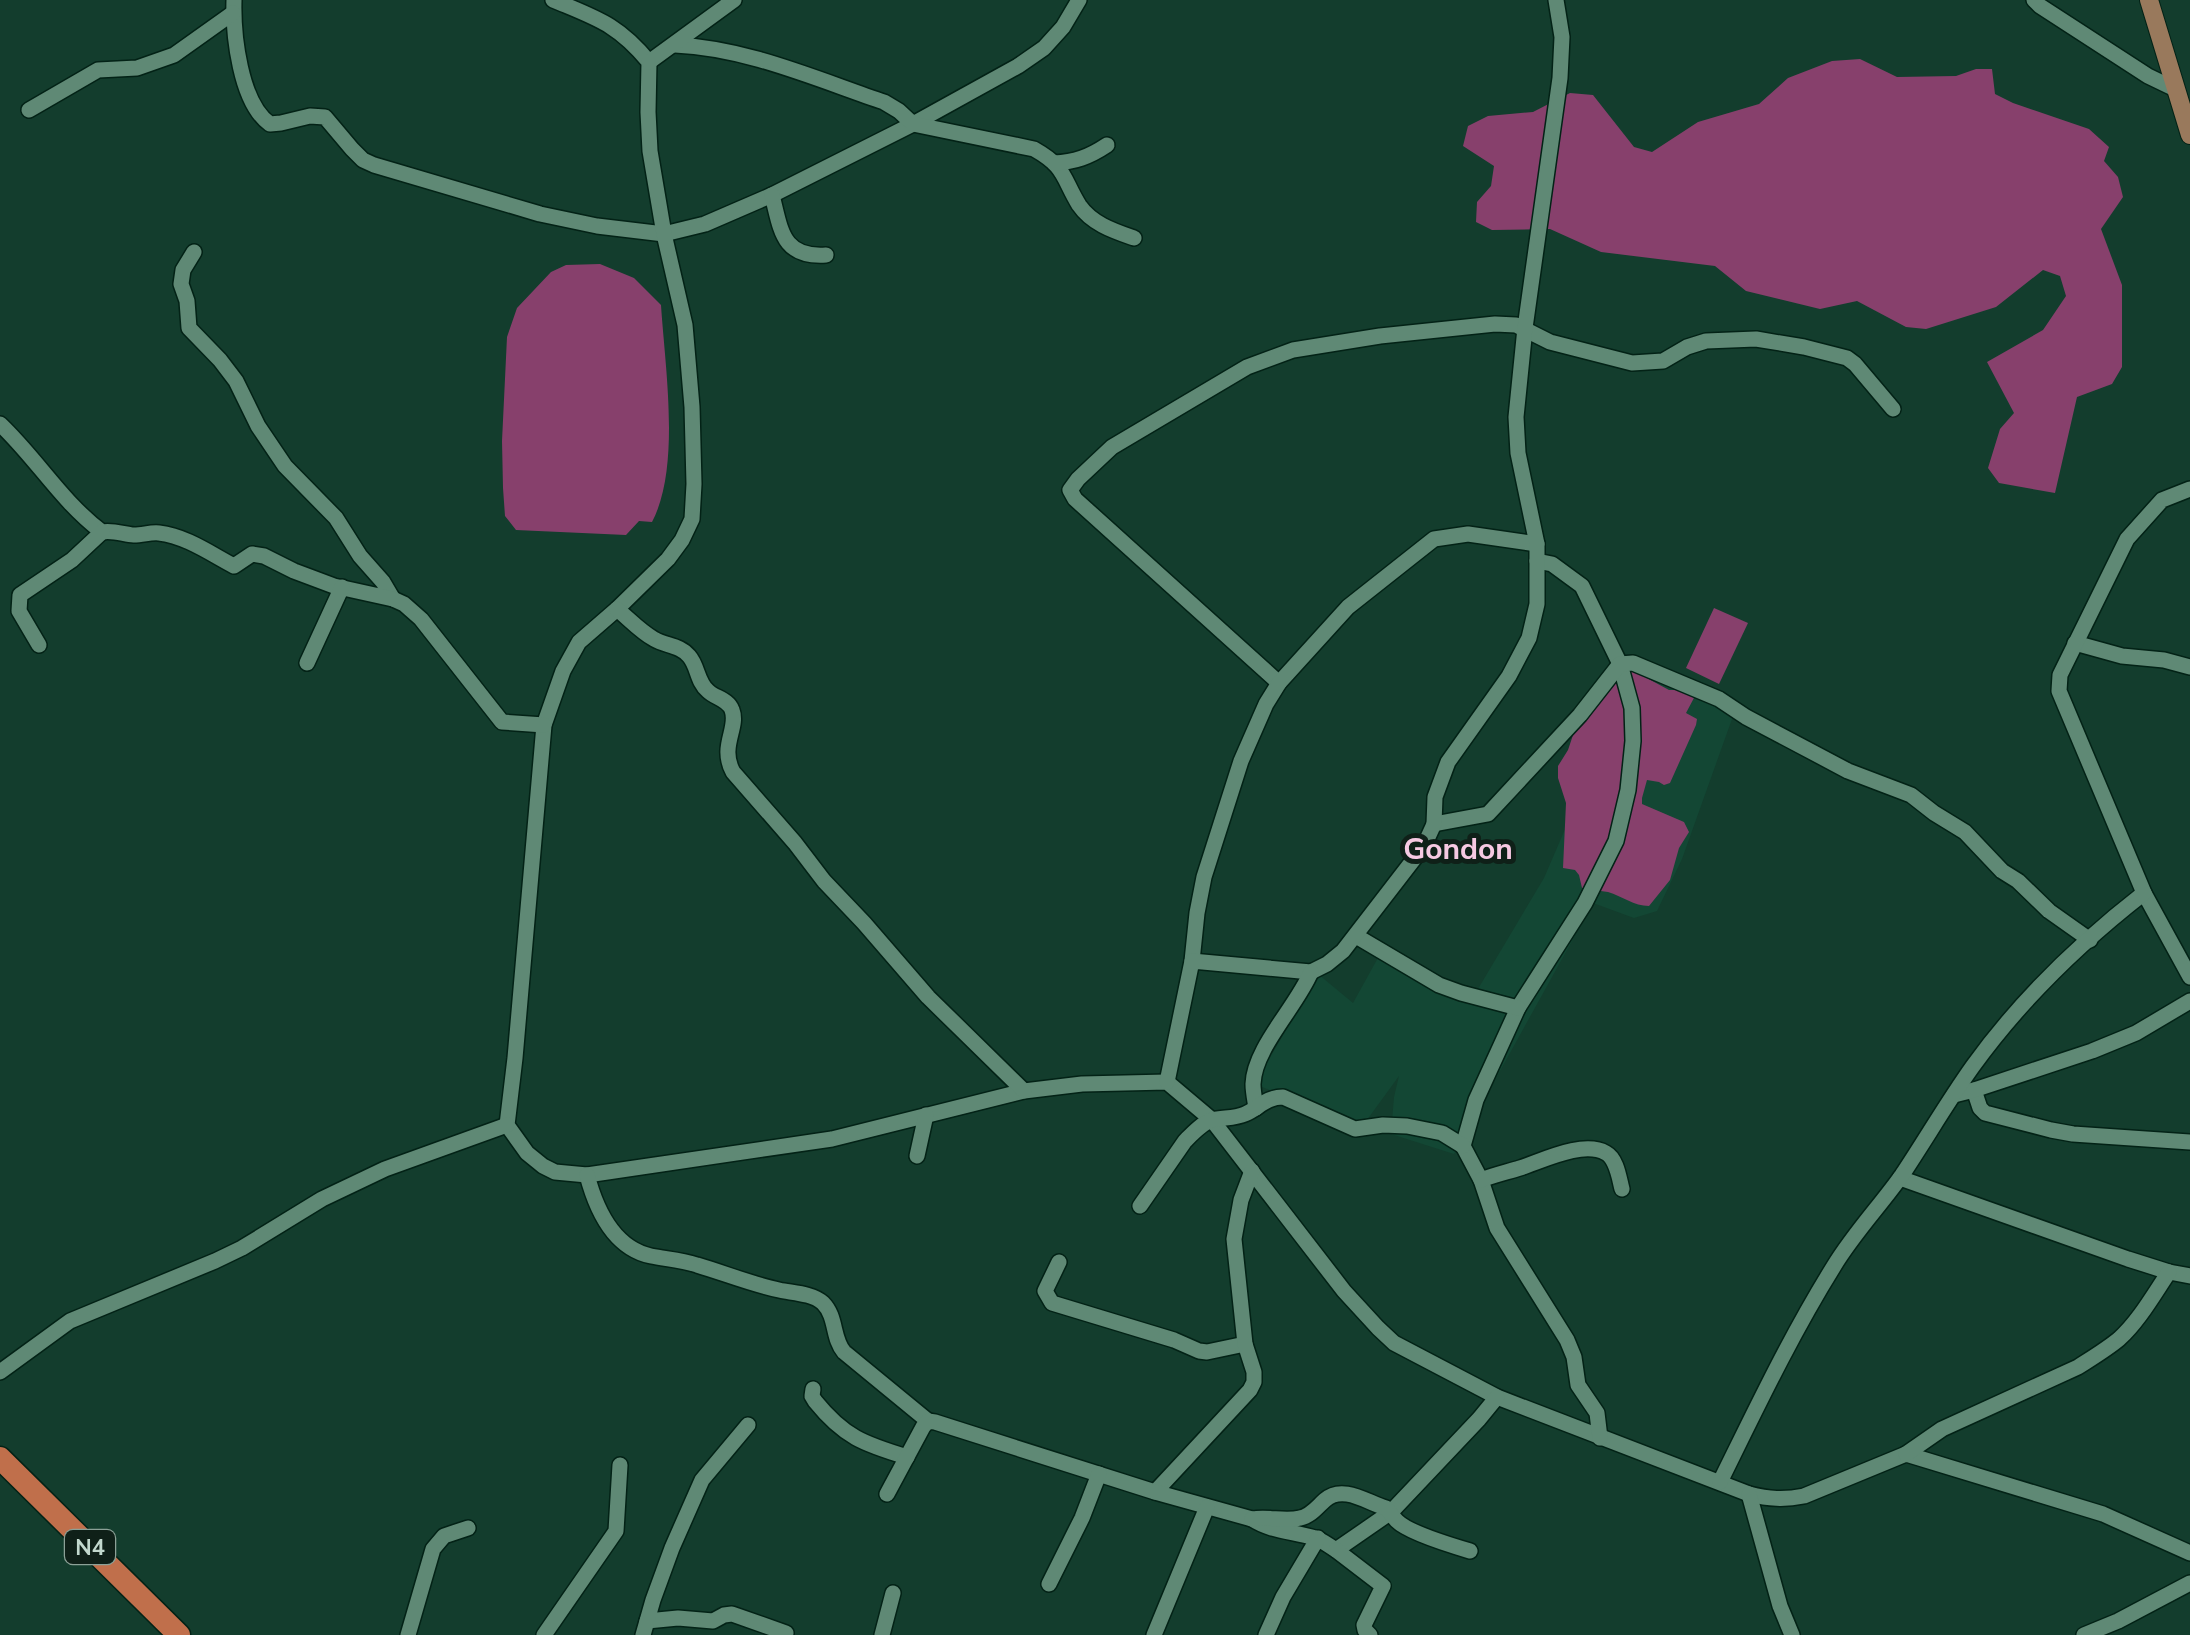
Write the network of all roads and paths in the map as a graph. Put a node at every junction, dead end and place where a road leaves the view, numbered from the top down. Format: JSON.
{"nodes":[{"id":1,"x":553,"y":0,"type":"edge"},
{"id":2,"x":734,"y":0,"type":"edge"},
{"id":3,"x":1079,"y":0,"type":"edge"},
{"id":4,"x":1556,"y":0,"type":"edge"},
{"id":5,"x":2034,"y":0,"type":"edge"},
{"id":6,"x":2150,"y":0,"type":"edge"},
{"id":7,"x":234,"y":6,"type":"edge"},
{"id":8,"x":674,"y":46,"type":"junction"},
{"id":9,"x":649,"y":62,"type":"junction"},
{"id":10,"x":2182,"y":97,"type":"edge"},
{"id":11,"x":29,"y":110,"type":"dead end"},
{"id":12,"x":913,"y":124,"type":"junction"},
{"id":13,"x":2190,"y":136,"type":"edge"},
{"id":14,"x":1106,"y":145,"type":"dead end"},
{"id":15,"x":1054,"y":163,"type":"junction"},
{"id":16,"x":772,"y":195,"type":"junction"},
{"id":17,"x":664,"y":234,"type":"junction"},
{"id":18,"x":1134,"y":238,"type":"dead end"},
{"id":19,"x":194,"y":252,"type":"dead end"},
{"id":20,"x":826,"y":255,"type":"dead end"},
{"id":21,"x":1525,"y":328,"type":"junction"},
{"id":22,"x":1893,"y":409,"type":"dead end"},
{"id":23,"x":1,"y":426,"type":"edge"},
{"id":24,"x":2190,"y":489,"type":"edge"},
{"id":25,"x":102,"y":532,"type":"junction"},
{"id":26,"x":1537,"y":544,"type":"junction"},
{"id":27,"x":1537,"y":561,"type":"junction"},
{"id":28,"x":342,"y":587,"type":"junction"},
{"id":29,"x":393,"y":599,"type":"junction"},
{"id":30,"x":618,"y":609,"type":"junction"},
{"id":31,"x":2075,"y":643,"type":"junction"},
{"id":32,"x":39,"y":646,"type":"dead end"},
{"id":33,"x":307,"y":663,"type":"dead end"},
{"id":34,"x":1620,"y":664,"type":"junction"},
{"id":35,"x":2190,"y":667,"type":"edge"},
{"id":36,"x":1278,"y":683,"type":"junction"},
{"id":37,"x":544,"y":725,"type":"junction"},
{"id":38,"x":1434,"y":824,"type":"junction"},
{"id":39,"x":2144,"y":893,"type":"junction"},
{"id":40,"x":1356,"y":936,"type":"junction"},
{"id":41,"x":2090,"y":940,"type":"junction"},
{"id":42,"x":1192,"y":960,"type":"junction"},
{"id":43,"x":1311,"y":972,"type":"junction"},
{"id":44,"x":2190,"y":977,"type":"edge"},
{"id":45,"x":2190,"y":1001,"type":"edge"},
{"id":46,"x":1518,"y":1008,"type":"junction"},
{"id":47,"x":1167,"y":1082,"type":"junction"},
{"id":48,"x":1974,"y":1090,"type":"junction"},
{"id":49,"x":1024,"y":1091,"type":"junction"},
{"id":50,"x":1954,"y":1094,"type":"junction"},
{"id":51,"x":1256,"y":1108,"type":"junction"},
{"id":52,"x":926,"y":1115,"type":"junction"},
{"id":53,"x":1212,"y":1120,"type":"junction"},
{"id":54,"x":507,"y":1124,"type":"junction"},
{"id":55,"x":2190,"y":1142,"type":"edge"},
{"id":56,"x":1463,"y":1146,"type":"junction"},
{"id":57,"x":918,"y":1156,"type":"dead end"},
{"id":58,"x":1252,"y":1171,"type":"junction"},
{"id":59,"x":587,"y":1176,"type":"junction"},
{"id":60,"x":1900,"y":1178,"type":"junction"},
{"id":61,"x":1481,"y":1180,"type":"junction"},
{"id":62,"x":1622,"y":1189,"type":"dead end"},
{"id":63,"x":1140,"y":1206,"type":"dead end"},
{"id":64,"x":1059,"y":1262,"type":"dead end"},
{"id":65,"x":2169,"y":1272,"type":"junction"},
{"id":66,"x":2190,"y":1276,"type":"edge"},
{"id":67,"x":1245,"y":1344,"type":"junction"},
{"id":68,"x":0,"y":1372,"type":"edge"},
{"id":69,"x":812,"y":1389,"type":"dead end"},
{"id":70,"x":1497,"y":1397,"type":"junction"},
{"id":71,"x":928,"y":1422,"type":"junction"},
{"id":72,"x":748,"y":1425,"type":"dead end"},
{"id":73,"x":1600,"y":1438,"type":"junction"},
{"id":74,"x":1906,"y":1454,"type":"junction"},
{"id":75,"x":907,"y":1457,"type":"junction"},
{"id":76,"x":0,"y":1458,"type":"edge"},
{"id":77,"x":620,"y":1465,"type":"dead end"},
{"id":78,"x":1099,"y":1474,"type":"junction"},
{"id":79,"x":1720,"y":1482,"type":"junction"},
{"id":80,"x":1154,"y":1492,"type":"junction"},
{"id":81,"x":887,"y":1494,"type":"dead end"},
{"id":82,"x":1750,"y":1494,"type":"junction"},
{"id":83,"x":1207,"y":1507,"type":"junction"},
{"id":84,"x":1391,"y":1512,"type":"junction"},
{"id":85,"x":1252,"y":1519,"type":"junction"},
{"id":86,"x":468,"y":1528,"type":"dead end"},
{"id":87,"x":1318,"y":1538,"type":"junction"},
{"id":88,"x":1336,"y":1550,"type":"junction"},
{"id":89,"x":1470,"y":1550,"type":"dead end"},
{"id":90,"x":2190,"y":1553,"type":"edge"},
{"id":91,"x":2190,"y":1583,"type":"edge"},
{"id":92,"x":1050,"y":1584,"type":"dead end"},
{"id":93,"x":893,"y":1593,"type":"dead end"},
{"id":94,"x":645,"y":1628,"type":"edge"},
{"id":95,"x":786,"y":1632,"type":"dead end"},
{"id":96,"x":179,"y":1635,"type":"edge"},
{"id":97,"x":408,"y":1635,"type":"edge"},
{"id":98,"x":544,"y":1635,"type":"edge"},
{"id":99,"x":882,"y":1635,"type":"edge"},
{"id":100,"x":1154,"y":1635,"type":"edge"},
{"id":101,"x":1266,"y":1635,"type":"edge"},
{"id":102,"x":1370,"y":1635,"type":"edge"},
{"id":103,"x":1792,"y":1635,"type":"edge"},
{"id":104,"x":2084,"y":1635,"type":"edge"}],
"edges":[{"from":1,"to":9,"type":"street"},
{"from":2,"to":8,"type":"street"},
{"from":3,"to":12,"type":"street"},
{"from":4,"to":21,"type":"street"},
{"from":5,"to":10,"type":"street"},
{"from":6,"to":10,"type":"main road"},
{"from":7,"to":11,"type":"street"},
{"from":7,"to":17,"type":"street"},
{"from":8,"to":9,"type":"street"},
{"from":8,"to":12,"type":"street"},
{"from":9,"to":17,"type":"street"},
{"from":10,"to":13,"type":"main road"},
{"from":12,"to":15,"type":"street"},
{"from":12,"to":16,"type":"street"},
{"from":14,"to":15,"type":"street"},
{"from":15,"to":18,"type":"street"},
{"from":16,"to":17,"type":"street"},
{"from":16,"to":20,"type":"street"},
{"from":17,"to":30,"type":"street"},
{"from":19,"to":29,"type":"street"},
{"from":21,"to":22,"type":"street"},
{"from":21,"to":26,"type":"street"},
{"from":21,"to":36,"type":"street"},
{"from":23,"to":25,"type":"street"},
{"from":24,"to":31,"type":"street"},
{"from":25,"to":28,"type":"street"},
{"from":25,"to":32,"type":"street"},
{"from":26,"to":27,"type":"street"},
{"from":26,"to":36,"type":"street"},
{"from":27,"to":34,"type":"street"},
{"from":27,"to":38,"type":"street"},
{"from":28,"to":29,"type":"street"},
{"from":28,"to":33,"type":"street"},
{"from":29,"to":37,"type":"street"},
{"from":30,"to":37,"type":"street"},
{"from":30,"to":49,"type":"street"},
{"from":31,"to":35,"type":"street"},
{"from":31,"to":39,"type":"street"},
{"from":34,"to":38,"type":"street"},
{"from":34,"to":41,"type":"street"},
{"from":34,"to":46,"type":"street"},
{"from":36,"to":42,"type":"street"},
{"from":37,"to":54,"type":"street"},
{"from":38,"to":40,"type":"street"},
{"from":39,"to":41,"type":"street"},
{"from":39,"to":44,"type":"street"},
{"from":40,"to":43,"type":"street"},
{"from":40,"to":46,"type":"street"},
{"from":41,"to":50,"type":"street"},
{"from":42,"to":43,"type":"street"},
{"from":42,"to":47,"type":"street"},
{"from":43,"to":51,"type":"street"},
{"from":45,"to":48,"type":"street"},
{"from":46,"to":56,"type":"street"},
{"from":47,"to":49,"type":"street"},
{"from":47,"to":53,"type":"street"},
{"from":48,"to":50,"type":"street"},
{"from":48,"to":55,"type":"street"},
{"from":49,"to":52,"type":"street"},
{"from":50,"to":60,"type":"street"},
{"from":51,"to":53,"type":"street"},
{"from":51,"to":56,"type":"street"},
{"from":52,"to":57,"type":"street"},
{"from":52,"to":59,"type":"street"},
{"from":53,"to":58,"type":"street"},
{"from":53,"to":63,"type":"street"},
{"from":54,"to":59,"type":"street"},
{"from":54,"to":68,"type":"street"},
{"from":56,"to":61,"type":"street"},
{"from":58,"to":67,"type":"street"},
{"from":58,"to":70,"type":"street"},
{"from":59,"to":71,"type":"street"},
{"from":60,"to":65,"type":"street"},
{"from":60,"to":79,"type":"street"},
{"from":61,"to":62,"type":"street"},
{"from":61,"to":73,"type":"street"},
{"from":64,"to":67,"type":"street"},
{"from":65,"to":66,"type":"street"},
{"from":65,"to":74,"type":"street"},
{"from":67,"to":80,"type":"street"},
{"from":69,"to":75,"type":"street"},
{"from":70,"to":73,"type":"street"},
{"from":70,"to":84,"type":"street"},
{"from":71,"to":75,"type":"street"},
{"from":71,"to":78,"type":"street"},
{"from":72,"to":94,"type":"street"},
{"from":73,"to":79,"type":"street"},
{"from":74,"to":82,"type":"street"},
{"from":74,"to":90,"type":"street"},
{"from":75,"to":81,"type":"street"},
{"from":76,"to":96,"type":"highway","number":"N4"},
{"from":77,"to":98,"type":"street"},
{"from":78,"to":80,"type":"street"},
{"from":78,"to":92,"type":"street"},
{"from":79,"to":82,"type":"street"},
{"from":80,"to":83,"type":"street"},
{"from":82,"to":103,"type":"street"},
{"from":83,"to":85,"type":"street"},
{"from":83,"to":100,"type":"street"},
{"from":84,"to":85,"type":"street"},
{"from":84,"to":88,"type":"street"},
{"from":84,"to":89,"type":"street"},
{"from":85,"to":87,"type":"street"},
{"from":86,"to":97,"type":"street"},
{"from":87,"to":88,"type":"street"},
{"from":87,"to":101,"type":"street"},
{"from":88,"to":102,"type":"street"},
{"from":91,"to":104,"type":"street"},
{"from":93,"to":99,"type":"street"},
{"from":94,"to":95,"type":"street"}]}
